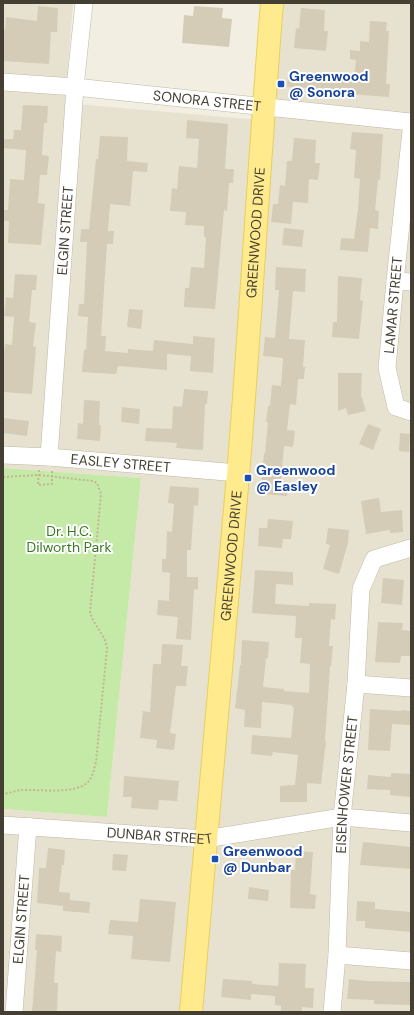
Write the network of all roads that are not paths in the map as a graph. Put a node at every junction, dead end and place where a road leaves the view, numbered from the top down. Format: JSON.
{"nodes":[{"id":1,"x":84,"y":3,"type":"edge"},
{"id":2,"x":272,"y":3,"type":"edge"},
{"id":3,"x":3,"y":82,"type":"edge"},
{"id":4,"x":75,"y":87,"type":"junction"},
{"id":5,"x":263,"y":107,"type":"junction"},
{"id":6,"x":411,"y":122,"type":"edge"},
{"id":7,"x":411,"y":131,"type":"edge"},
{"id":8,"x":403,"y":281,"type":"edge"},
{"id":9,"x":404,"y":409,"type":"edge"},
{"id":10,"x":3,"y":455,"type":"edge"},
{"id":11,"x":44,"y":463,"type":"junction"},
{"id":12,"x":238,"y":473,"type":"junction"},
{"id":13,"x":411,"y":548,"type":"edge"},
{"id":14,"x":356,"y":684,"type":"junction"},
{"id":15,"x":411,"y":688,"type":"edge"},
{"id":16,"x":342,"y":817,"type":"junction"},
{"id":17,"x":411,"y":823,"type":"edge"},
{"id":18,"x":3,"y":825,"type":"edge"},
{"id":19,"x":28,"y":826,"type":"junction"},
{"id":20,"x":205,"y":838,"type":"junction"},
{"id":21,"x":337,"y":955,"type":"junction"},
{"id":22,"x":411,"y":961,"type":"edge"},
{"id":23,"x":14,"y":1012,"type":"edge"},
{"id":24,"x":191,"y":1012,"type":"edge"},
{"id":25,"x":332,"y":1012,"type":"edge"}],
"edges":[{"from":1,"to":4,"type":"street","name":"ELGIN STREET"},
{"from":2,"to":5,"type":"main road","name":"GREENWOOD DRIVE"},
{"from":3,"to":4,"type":"street","name":"SONORA STREET"},
{"from":4,"to":5,"type":"street","name":"SONORA STREET"},
{"from":4,"to":11,"type":"street","name":"ELGIN STREET"},
{"from":5,"to":6,"type":"street","name":"SONORA STREET"},
{"from":5,"to":12,"type":"main road","name":"GREENWOOD DRIVE"},
{"from":7,"to":8,"type":"street","name":"LAMAR STREET"},
{"from":8,"to":9,"type":"street","name":"LAMAR STREET"},
{"from":10,"to":11,"type":"street","name":"EASLEY STREET"},
{"from":11,"to":12,"type":"street","name":"EASLEY STREET"},
{"from":12,"to":20,"type":"main road","name":"GREENWOOD DRIVE"},
{"from":13,"to":14,"type":"street","name":"EISENHOWER STREET"},
{"from":14,"to":15,"type":"street"},
{"from":14,"to":16,"type":"street","name":"EISENHOWER STREET"},
{"from":16,"to":17,"type":"street","name":"DUNBAR STREET"},
{"from":16,"to":20,"type":"street","name":"DUNBAR STREET"},
{"from":16,"to":21,"type":"street","name":"EISENHOWER STREET"},
{"from":18,"to":19,"type":"street","name":"DUNBAR STREET"},
{"from":19,"to":20,"type":"street","name":"DUNBAR STREET"},
{"from":19,"to":23,"type":"street","name":"ELGIN STREET"},
{"from":20,"to":24,"type":"main road","name":"GREENWOOD DRIVE"},
{"from":21,"to":22,"type":"street"},
{"from":21,"to":25,"type":"street","name":"EISENHOWER STREET"}]}
